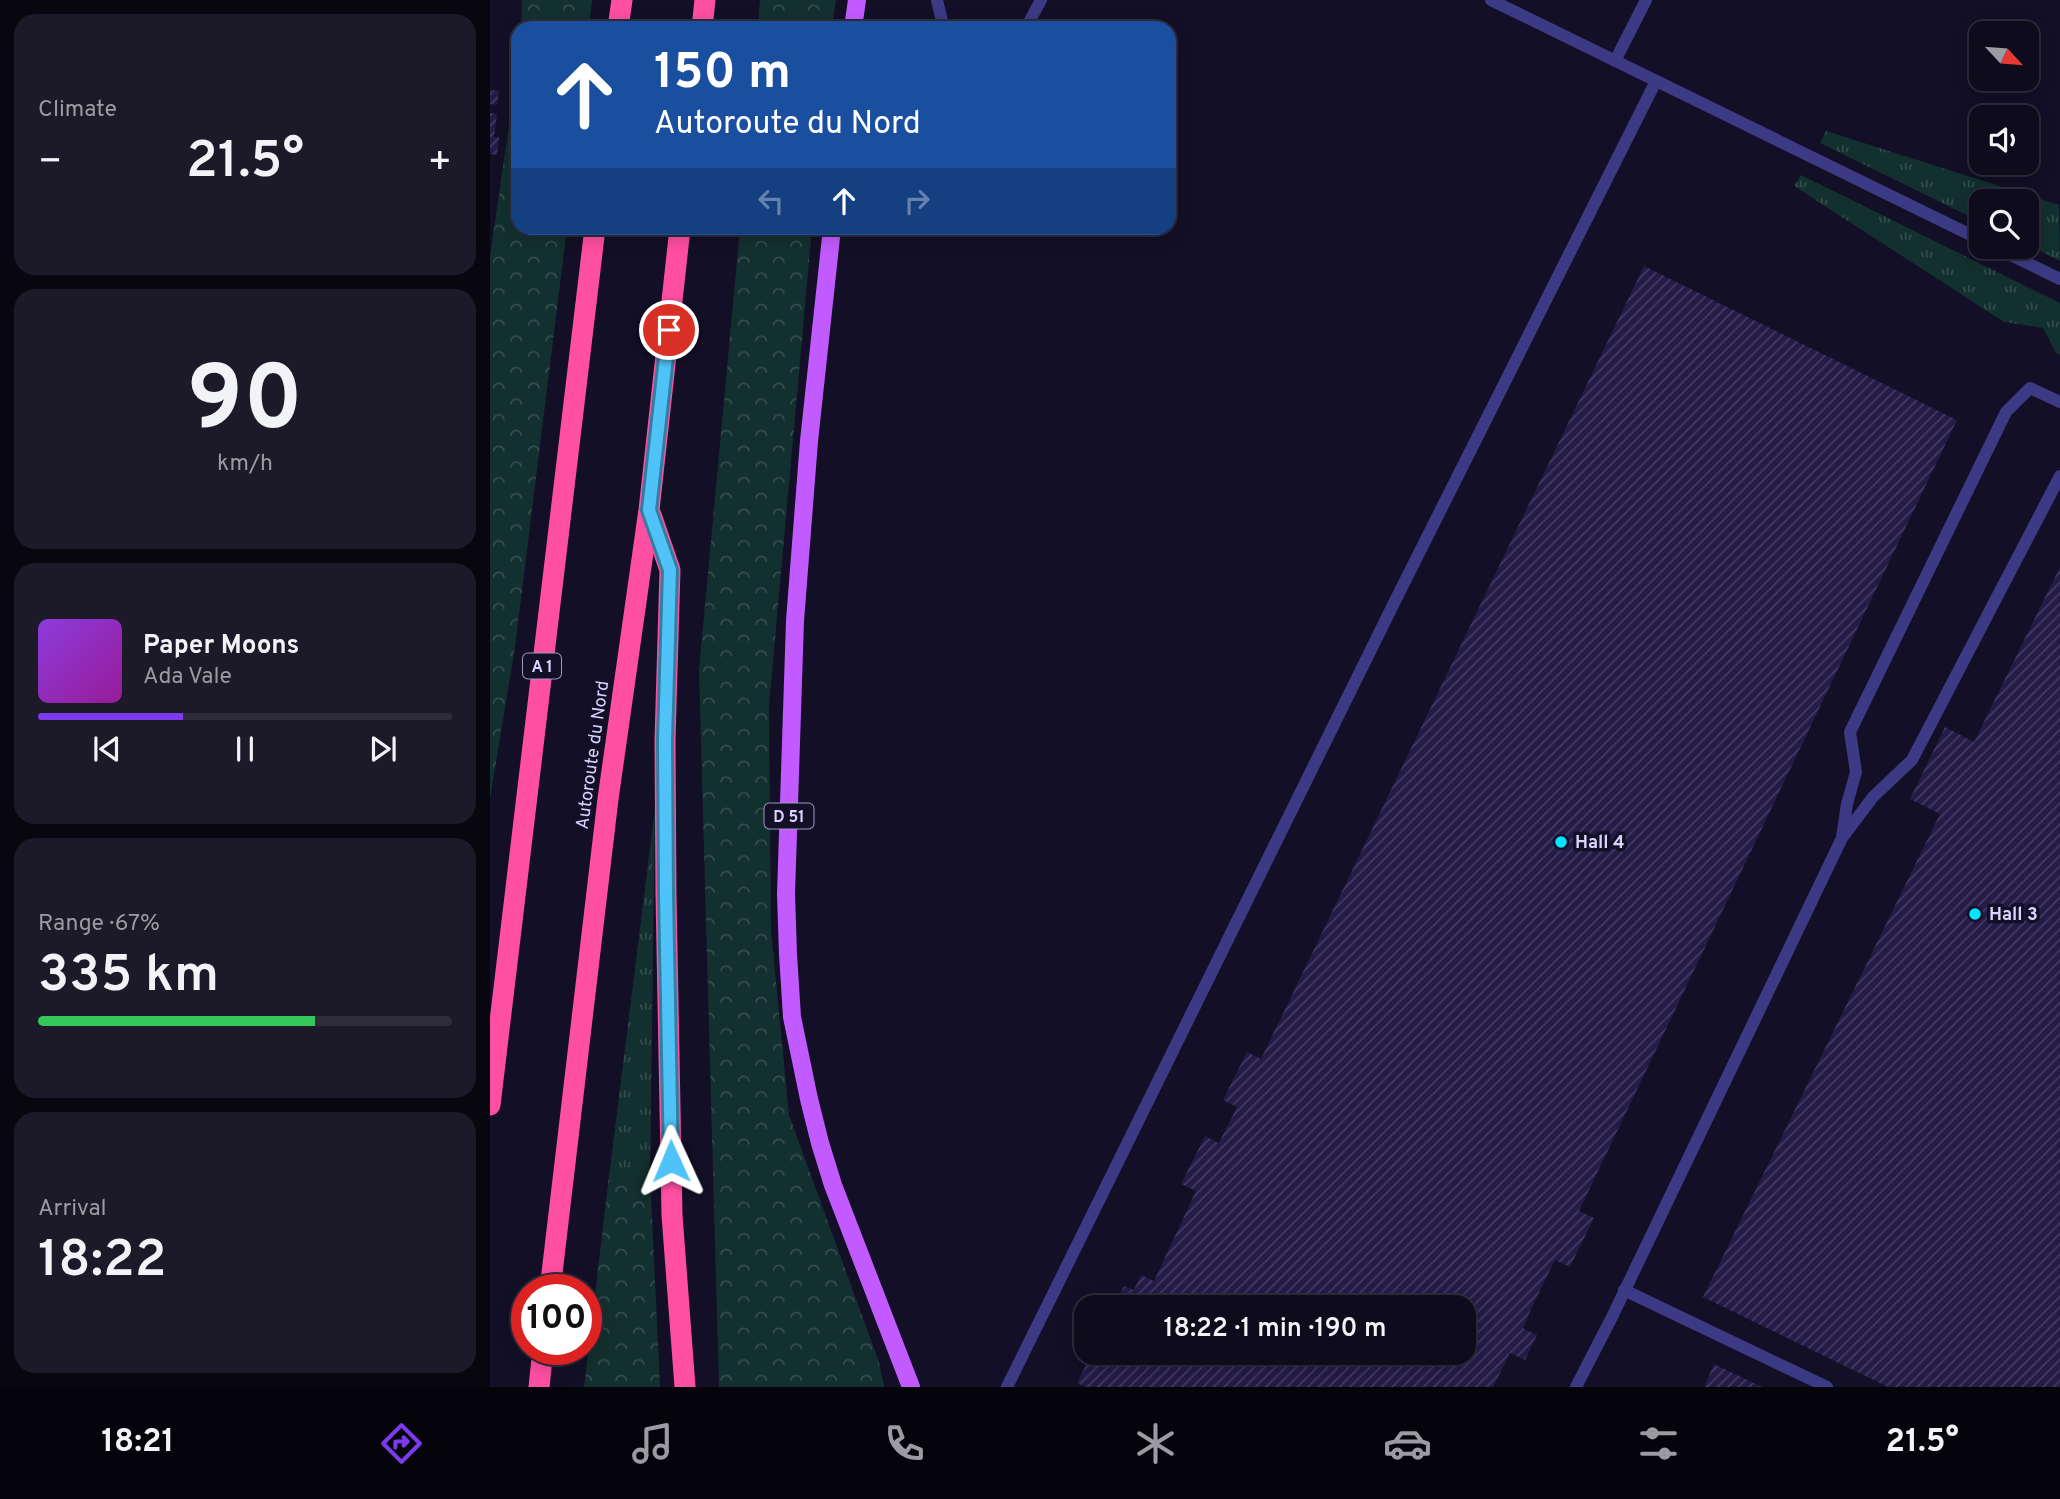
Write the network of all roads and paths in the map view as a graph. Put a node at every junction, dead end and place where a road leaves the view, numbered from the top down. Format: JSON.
{"nodes":[{"id":1,"x":622,"y":0,"type":"edge"},
{"id":2,"x":705,"y":0,"type":"edge"},
{"id":3,"x":856,"y":0,"type":"edge"},
{"id":4,"x":937,"y":0,"type":"edge"},
{"id":5,"x":1041,"y":0,"type":"edge"},
{"id":6,"x":1491,"y":0,"type":"edge"},
{"id":7,"x":1646,"y":0,"type":"edge"},
{"id":8,"x":619,"y":21,"type":"edge"},
{"id":9,"x":703,"y":21,"type":"edge"},
{"id":10,"x":854,"y":21,"type":"edge"},
{"id":11,"x":942,"y":21,"type":"edge"},
{"id":12,"x":1030,"y":21,"type":"edge"},
{"id":13,"x":1615,"y":61,"type":"junction"},
{"id":14,"x":1656,"y":81,"type":"junction"},
{"id":15,"x":1969,"y":234,"type":"edge"},
{"id":16,"x":594,"y":235,"type":"edge"},
{"id":17,"x":679,"y":235,"type":"edge"},
{"id":18,"x":831,"y":235,"type":"edge"},
{"id":19,"x":2019,"y":259,"type":"edge"},
{"id":20,"x":2060,"y":279,"type":"edge"},
{"id":21,"x":2060,"y":402,"type":"edge"},
{"id":22,"x":2060,"y":476,"type":"edge"},
{"id":23,"x":649,"y":510,"type":"junction"},
{"id":24,"x":1842,"y":838,"type":"junction"},
{"id":25,"x":490,"y":1105,"type":"edge"},
{"id":26,"x":552,"y":1274,"type":"edge"},
{"id":27,"x":1624,"y":1290,"type":"junction"},
{"id":28,"x":541,"y":1365,"type":"edge"},
{"id":29,"x":539,"y":1387,"type":"edge"},
{"id":30,"x":685,"y":1387,"type":"edge"},
{"id":31,"x":911,"y":1387,"type":"edge"},
{"id":32,"x":1007,"y":1387,"type":"edge"},
{"id":33,"x":1576,"y":1387,"type":"edge"},
{"id":34,"x":1827,"y":1387,"type":"edge"}],
"edges":[{"from":1,"to":8,"type":"highway"},
{"from":2,"to":9,"type":"highway"},
{"from":3,"to":10,"type":"main road"},
{"from":4,"to":11,"type":"lane"},
{"from":5,"to":12,"type":"lane"},
{"from":6,"to":13,"type":"lane"},
{"from":7,"to":13,"type":"lane"},
{"from":13,"to":14,"type":"lane"},
{"from":14,"to":15,"type":"lane"},
{"from":14,"to":32,"type":"lane"},
{"from":16,"to":25,"type":"highway","number":"A 1"},
{"from":17,"to":23,"type":"highway","name":"Autoroute du Nord"},
{"from":18,"to":31,"type":"main road","number":"D 51"},
{"from":19,"to":20,"type":"lane"},
{"from":21,"to":24,"type":"lane"},
{"from":22,"to":24,"type":"lane"},
{"from":23,"to":26,"type":"highway","name":"Autoroute du Nord"},
{"from":23,"to":30,"type":"highway"},
{"from":24,"to":27,"type":"lane"},
{"from":27,"to":33,"type":"lane"},
{"from":27,"to":34,"type":"lane"},
{"from":28,"to":29,"type":"highway"}]}
